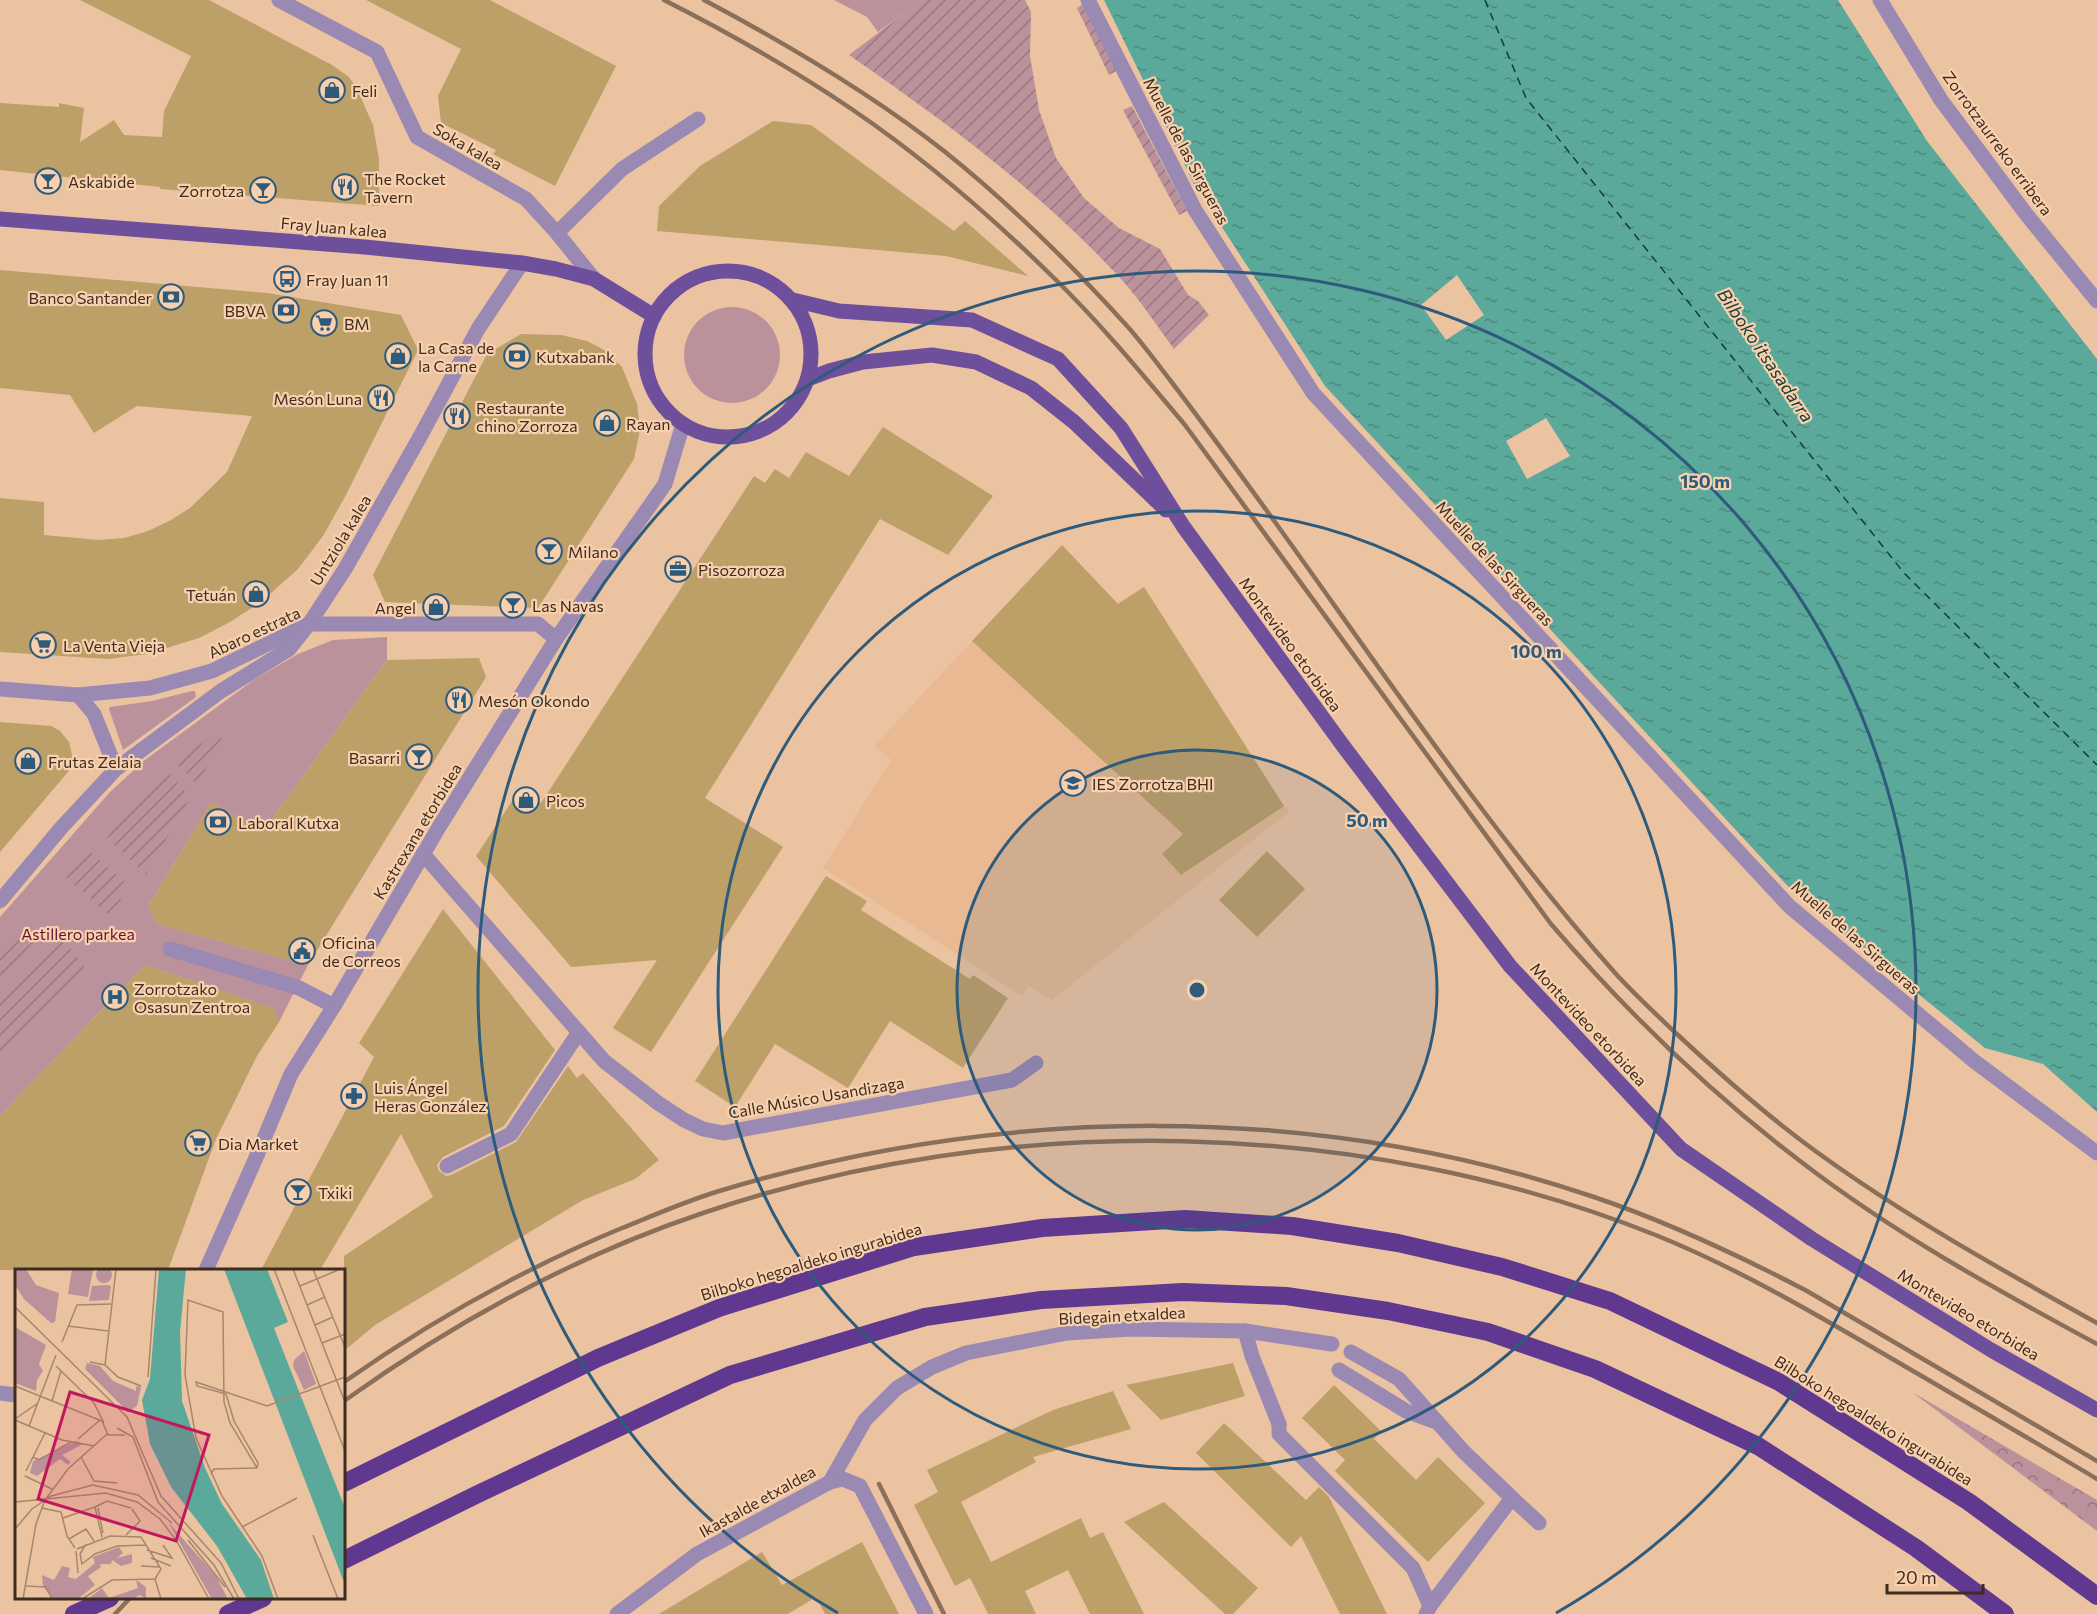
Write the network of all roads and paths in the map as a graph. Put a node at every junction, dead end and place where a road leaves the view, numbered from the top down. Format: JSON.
{"nodes":[{"id":1,"x":279,"y":0,"type":"edge"},
{"id":2,"x":1088,"y":0,"type":"edge"},
{"id":3,"x":1880,"y":0,"type":"edge"},
{"id":4,"x":698,"y":119,"type":"dead end"},
{"id":5,"x":0,"y":219,"type":"edge"},
{"id":6,"x":557,"y":233,"type":"junction"},
{"id":7,"x":522,"y":263,"type":"junction"},
{"id":8,"x":594,"y":279,"type":"junction"},
{"id":9,"x":793,"y":300,"type":"junction"},
{"id":10,"x":2097,"y":301,"type":"edge"},
{"id":11,"x":654,"y":316,"type":"junction"},
{"id":12,"x":808,"y":379,"type":"junction"},
{"id":13,"x":683,"y":424,"type":"junction"},
{"id":14,"x":1183,"y":526,"type":"junction"},
{"id":15,"x":309,"y":624,"type":"junction"},
{"id":16,"x":556,"y":639,"type":"junction"},
{"id":17,"x":0,"y":689,"type":"edge"},
{"id":18,"x":78,"y":695,"type":"junction"},
{"id":19,"x":116,"y":769,"type":"junction"},
{"id":20,"x":423,"y":854,"type":"junction"},
{"id":21,"x":0,"y":901,"type":"edge"},
{"id":22,"x":170,"y":950,"type":"dead end"},
{"id":23,"x":334,"y":1006,"type":"junction"},
{"id":24,"x":579,"y":1032,"type":"junction"},
{"id":25,"x":1036,"y":1063,"type":"dead end"},
{"id":26,"x":2097,"y":1153,"type":"edge"},
{"id":27,"x":447,"y":1166,"type":"dead end"},
{"id":28,"x":206,"y":1269,"type":"edge"},
{"id":29,"x":1245,"y":1331,"type":"junction"},
{"id":30,"x":1332,"y":1344,"type":"dead end"},
{"id":31,"x":1351,"y":1352,"type":"dead end"},
{"id":32,"x":1339,"y":1370,"type":"dead end"},
{"id":33,"x":0,"y":1393,"type":"edge"},
{"id":34,"x":15,"y":1395,"type":"edge"},
{"id":35,"x":2097,"y":1410,"type":"edge"},
{"id":36,"x":1439,"y":1424,"type":"junction"},
{"id":37,"x":345,"y":1482,"type":"edge"},
{"id":38,"x":830,"y":1482,"type":"junction"},
{"id":39,"x":1512,"y":1498,"type":"junction"},
{"id":40,"x":1539,"y":1523,"type":"dead end"},
{"id":41,"x":345,"y":1560,"type":"edge"},
{"id":42,"x":2097,"y":1596,"type":"edge"},
{"id":43,"x":103,"y":1599,"type":"edge"},
{"id":44,"x":108,"y":1599,"type":"edge"},
{"id":45,"x":261,"y":1599,"type":"edge"},
{"id":46,"x":1428,"y":1610,"type":"edge"},
{"id":47,"x":74,"y":1614,"type":"edge"},
{"id":48,"x":102,"y":1614,"type":"edge"},
{"id":49,"x":228,"y":1614,"type":"edge"},
{"id":50,"x":617,"y":1614,"type":"edge"},
{"id":51,"x":926,"y":1614,"type":"edge"},
{"id":52,"x":2005,"y":1614,"type":"edge"}],
"edges":[{"from":1,"to":6,"type":"street","name":"Soka kalea"},
{"from":2,"to":26,"type":"street","name":"Muelle de las Sirgueras"},
{"from":3,"to":10,"type":"street","name":"Zorrotzaurreko erribera"},
{"from":4,"to":6,"type":"street"},
{"from":5,"to":7,"type":"main road","name":"Fray Juan kalea"},
{"from":6,"to":8,"type":"street","name":"Soka kalea"},
{"from":7,"to":8,"type":"main road","name":"Fray Juan kalea"},
{"from":7,"to":15,"type":"street","name":"Untziola kalea"},
{"from":8,"to":11,"type":"main road","name":"Fray Juan kalea"},
{"from":9,"to":11,"type":"main road"},
{"from":9,"to":12,"type":"main road"},
{"from":9,"to":14,"type":"main road","name":"Montevideo etorbidea"},
{"from":11,"to":13,"type":"main road"},
{"from":12,"to":13,"type":"main road"},
{"from":12,"to":14,"type":"main road","name":"Montevideo etorbidea"},
{"from":13,"to":16,"type":"street","name":"Kastrexana etorbidea"},
{"from":14,"to":35,"type":"main road","name":"Montevideo etorbidea"},
{"from":15,"to":16,"type":"street","name":"Abaro estrata"},
{"from":15,"to":18,"type":"street","name":"Abaro estrata"},
{"from":15,"to":19,"type":"street","name":"Untziola kalea"},
{"from":16,"to":20,"type":"street","name":"Kastrexana etorbidea"},
{"from":17,"to":18,"type":"street","name":"Abaro estrata"},
{"from":18,"to":19,"type":"street"},
{"from":19,"to":21,"type":"street","name":"Untziola kalea"},
{"from":20,"to":23,"type":"street","name":"Kastrexana etorbidea"},
{"from":20,"to":24,"type":"street","name":"Calle Músico Usandizaga"},
{"from":22,"to":23,"type":"street"},
{"from":23,"to":28,"type":"street","name":"Kastrexana etorbidea"},
{"from":24,"to":25,"type":"street","name":"Calle Músico Usandizaga"},
{"from":24,"to":27,"type":"street"},
{"from":29,"to":30,"type":"street","name":"Bidegain etxaldea"},
{"from":29,"to":38,"type":"street","name":"Bidegain etxaldea"},
{"from":29,"to":46,"type":"street"},
{"from":31,"to":36,"type":"street"},
{"from":32,"to":36,"type":"street"},
{"from":33,"to":34,"type":"street"},
{"from":36,"to":39,"type":"street"},
{"from":37,"to":42,"type":"highway","name":"Bilboko hegoaldeko ingurabidea"},
{"from":38,"to":50,"type":"street","name":"Ikastalde etxaldea"},
{"from":38,"to":51,"type":"street","name":"Ikastalde etxaldea"},
{"from":39,"to":40,"type":"street"},
{"from":39,"to":46,"type":"street"},
{"from":41,"to":52,"type":"highway"},
{"from":43,"to":48,"type":"street"},
{"from":44,"to":47,"type":"highway","bridge":true},
{"from":45,"to":49,"type":"highway"}]}
